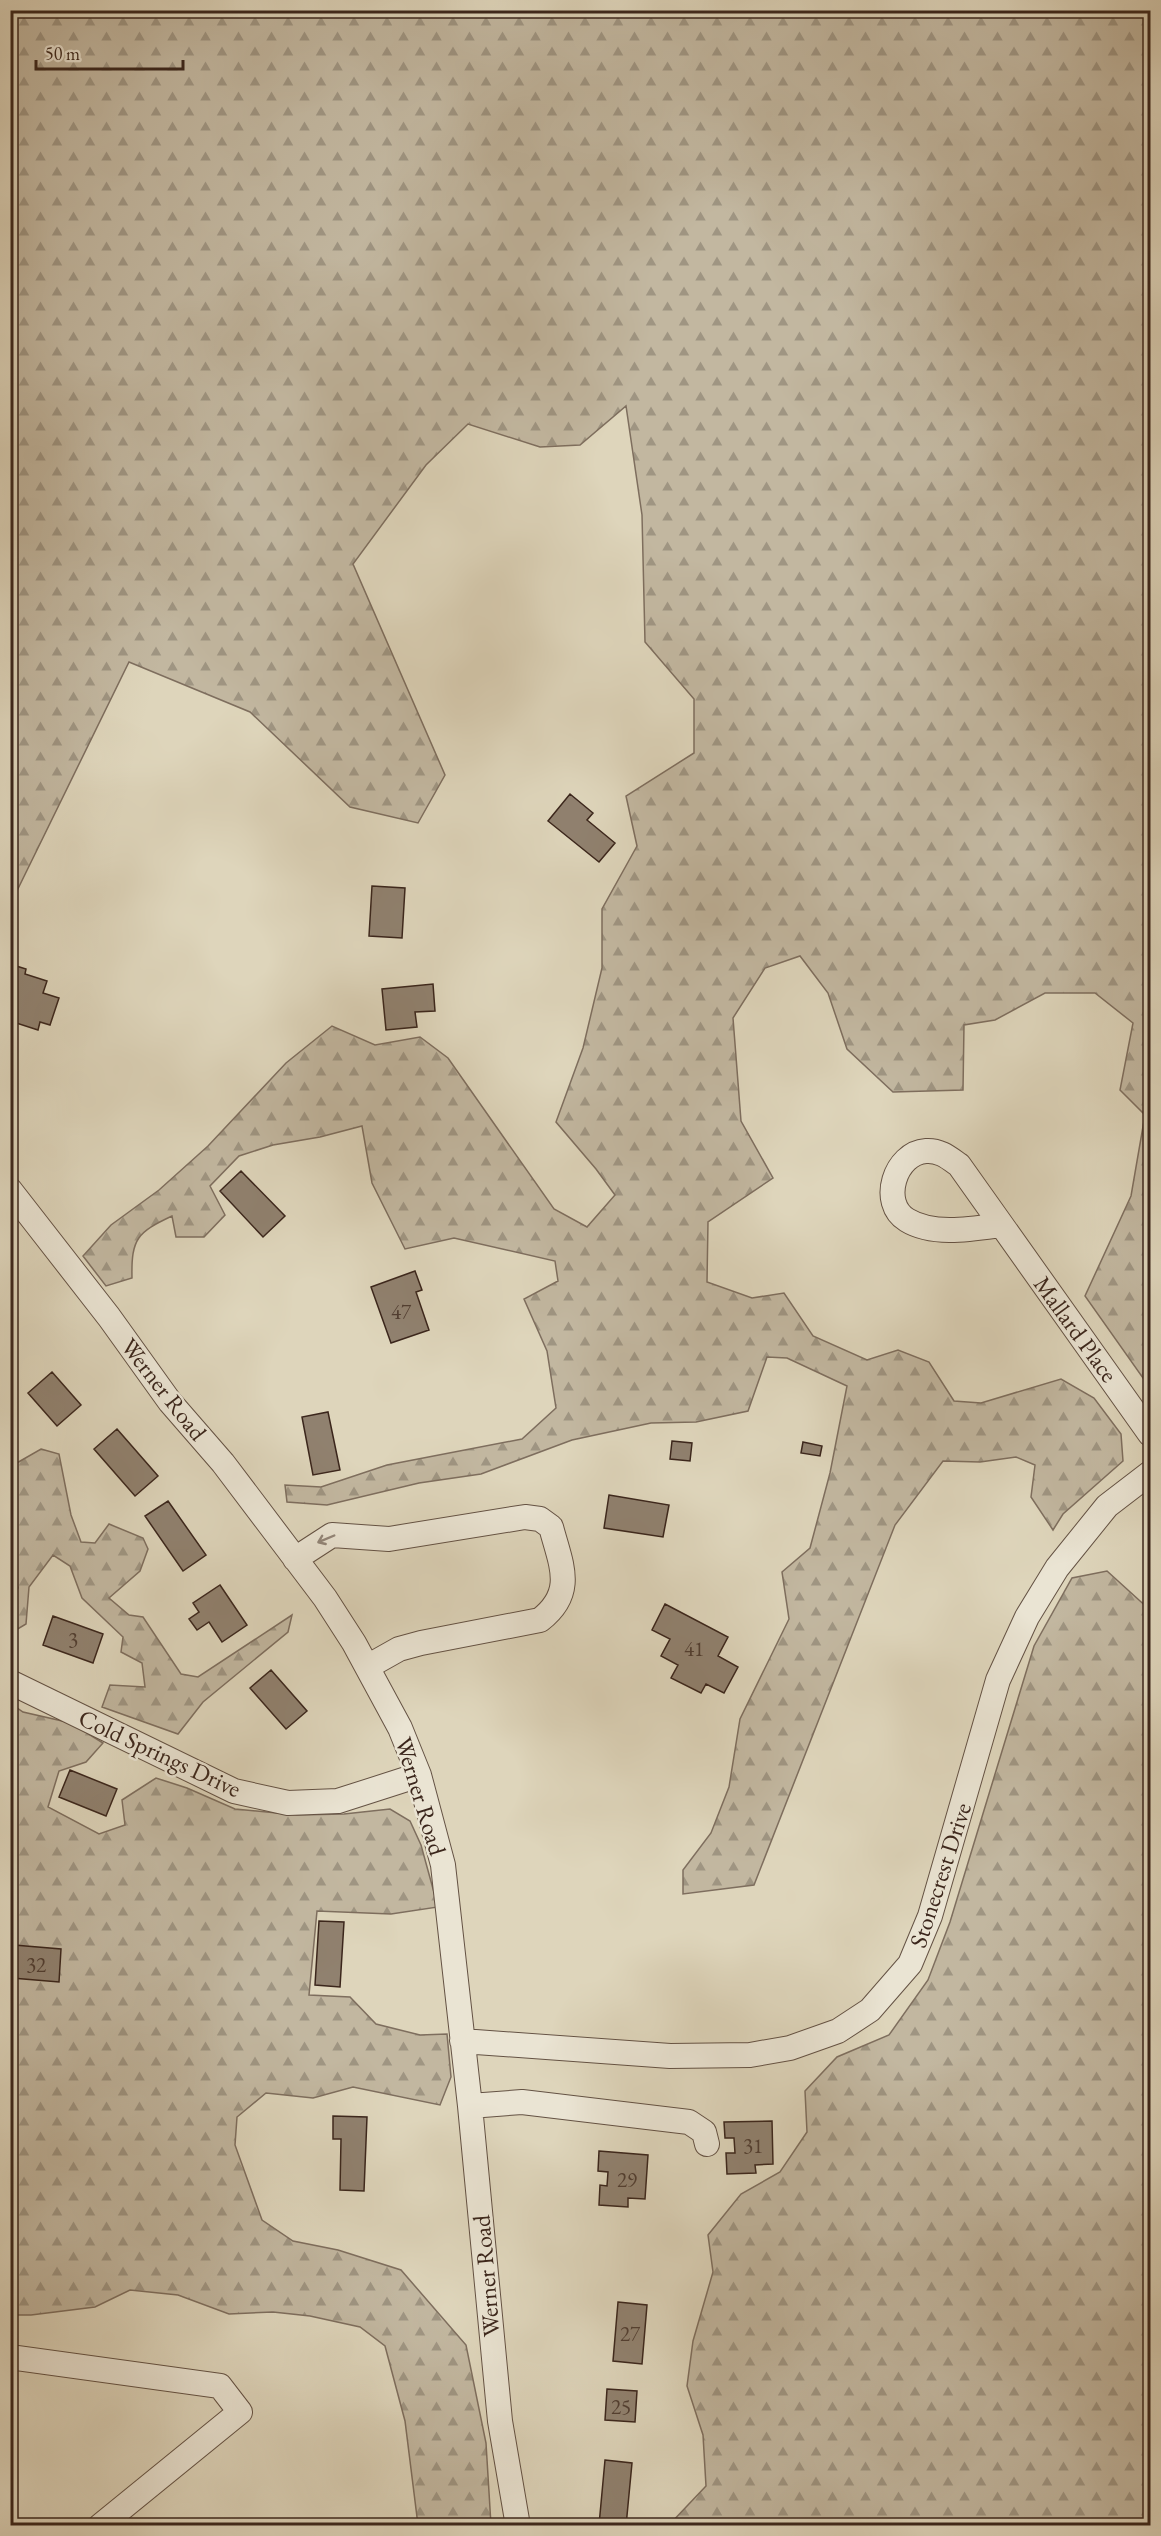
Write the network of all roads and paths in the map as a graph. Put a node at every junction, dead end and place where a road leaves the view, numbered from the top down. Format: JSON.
{"nodes":[{"id":1,"x":10,"y":1190,"type":"edge"},
{"id":2,"x":1001,"y":1225,"type":"dead end"},
{"id":3,"x":1150,"y":1434,"type":"edge"},
{"id":4,"x":1150,"y":1473,"type":"edge"},
{"id":5,"x":295,"y":1559,"type":"junction"},
{"id":6,"x":367,"y":1667,"type":"junction"},
{"id":7,"x":10,"y":1682,"type":"edge"},
{"id":8,"x":419,"y":1775,"type":"junction"},
{"id":9,"x":462,"y":2040,"type":"junction"},
{"id":10,"x":470,"y":2106,"type":"junction"},
{"id":11,"x":707,"y":2144,"type":"dead end"},
{"id":12,"x":10,"y":2360,"type":"edge"},
{"id":13,"x":100,"y":2526,"type":"edge"},
{"id":14,"x":518,"y":2526,"type":"edge"}],
"edges":[{"from":1,"to":5,"type":"street","name":"Werner Road"},
{"from":2,"to":3,"type":"street","name":"Mallard Place"},
{"from":4,"to":9,"type":"street","name":"Stonecrest Drive"},
{"from":5,"to":6,"type":"street","name":"Werner Road"},
{"from":6,"to":5,"type":"street","one_way":true},
{"from":6,"to":8,"type":"street","name":"Werner Road"},
{"from":7,"to":8,"type":"street","name":"Cold Springs Drive"},
{"from":8,"to":9,"type":"street","name":"Werner Road"},
{"from":9,"to":10,"type":"street","name":"Werner Road"},
{"from":10,"to":11,"type":"street"},
{"from":10,"to":14,"type":"street","name":"Werner Road"},
{"from":12,"to":13,"type":"street"}]}
